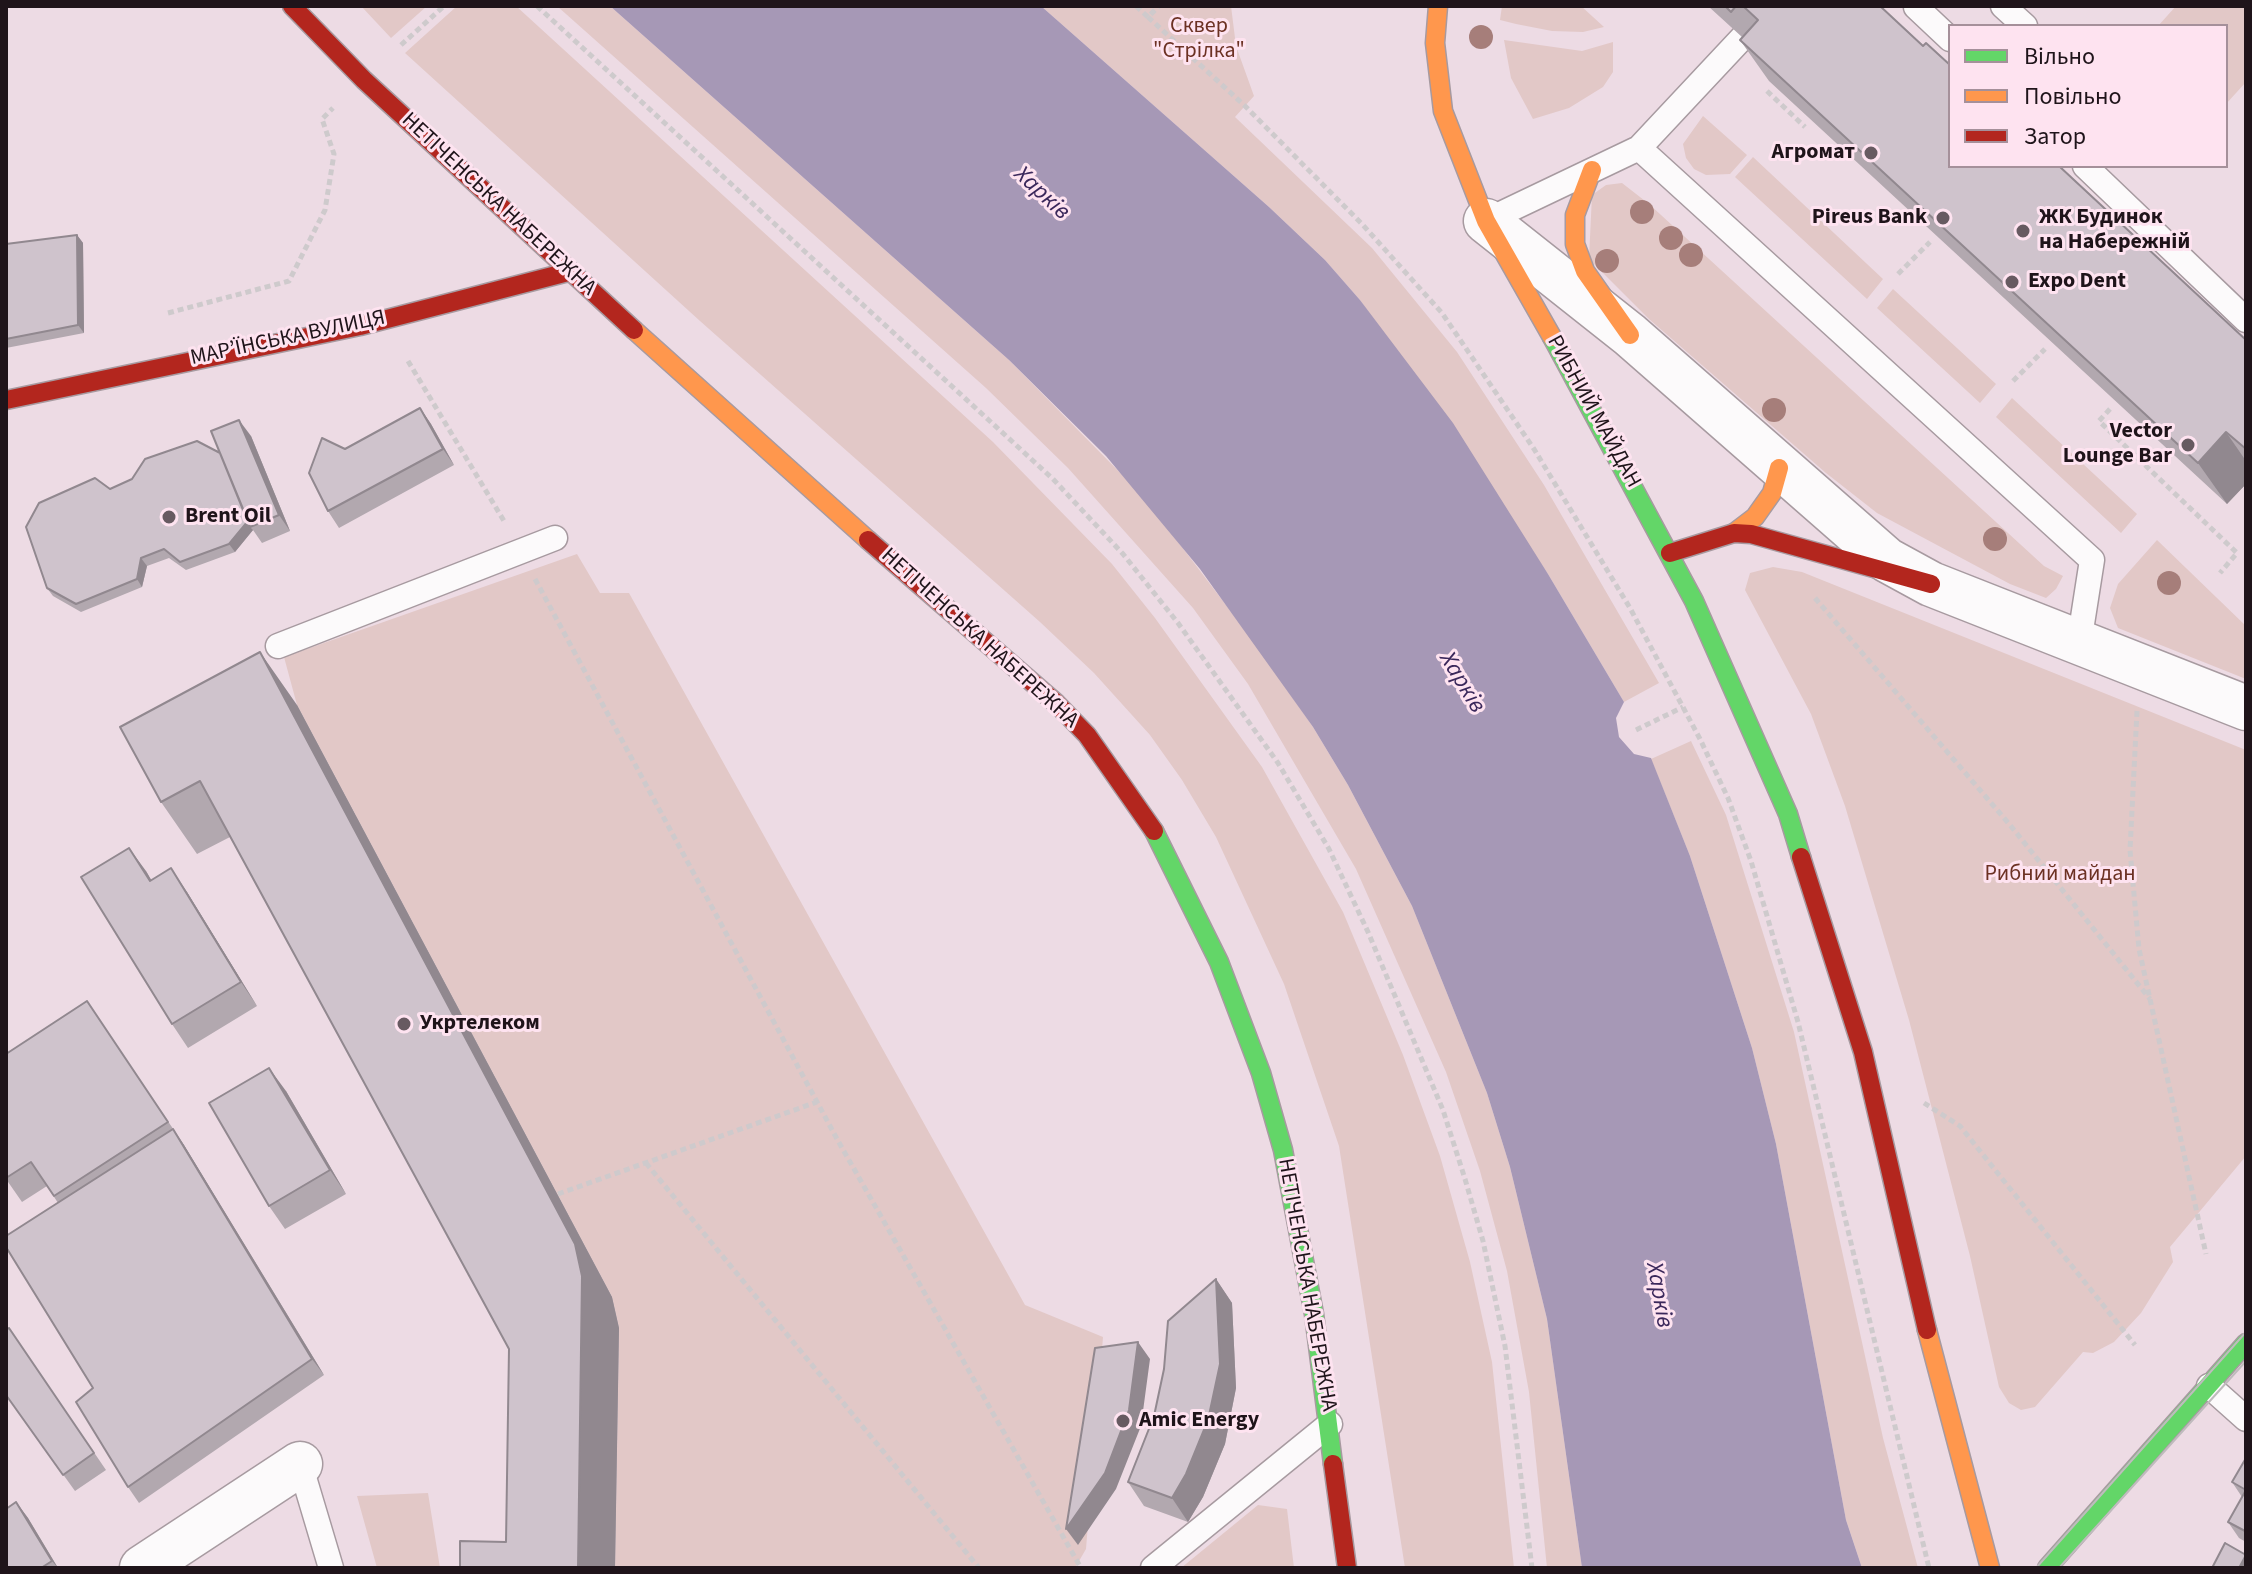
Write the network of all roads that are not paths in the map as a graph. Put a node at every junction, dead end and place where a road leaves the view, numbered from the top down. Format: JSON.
{"nodes":[{"id":1,"x":292,"y":6,"type":"edge"},
{"id":2,"x":1438,"y":6,"type":"edge"},
{"id":3,"x":2003,"y":6,"type":"edge"},
{"id":4,"x":1916,"y":7,"type":"edge"},
{"id":5,"x":2023,"y":24,"type":"edge"},
{"id":6,"x":1743,"y":37,"type":"edge"},
{"id":7,"x":1948,"y":37,"type":"edge"},
{"id":8,"x":1639,"y":148,"type":"junction"},
{"id":9,"x":2087,"y":168,"type":"edge"},
{"id":10,"x":1592,"y":170,"type":"junction"},
{"id":11,"x":1486,"y":221,"type":"junction"},
{"id":12,"x":568,"y":272,"type":"junction"},
{"id":13,"x":2246,"y":320,"type":"edge"},
{"id":14,"x":1630,"y":335,"type":"junction"},
{"id":15,"x":6,"y":400,"type":"edge"},
{"id":16,"x":1779,"y":468,"type":"junction"},
{"id":17,"x":1734,"y":533,"type":"junction"},
{"id":18,"x":555,"y":538,"type":"dead end"},
{"id":19,"x":1670,"y":553,"type":"junction"},
{"id":20,"x":1931,"y":584,"type":"junction"},
{"id":21,"x":2079,"y":643,"type":"junction"},
{"id":22,"x":278,"y":646,"type":"dead end"},
{"id":23,"x":2246,"y":708,"type":"edge"},
{"id":24,"x":2246,"y":1343,"type":"edge"},
{"id":25,"x":2209,"y":1386,"type":"junction"},
{"id":26,"x":2246,"y":1419,"type":"edge"},
{"id":27,"x":1330,"y":1424,"type":"junction"},
{"id":28,"x":300,"y":1464,"type":"joint"},
{"id":29,"x":142,"y":1568,"type":"edge"},
{"id":30,"x":331,"y":1568,"type":"edge"},
{"id":31,"x":1153,"y":1568,"type":"edge"},
{"id":32,"x":1347,"y":1568,"type":"edge"},
{"id":33,"x":1990,"y":1568,"type":"edge"},
{"id":34,"x":2047,"y":1568,"type":"edge"}],
"edges":[{"from":1,"to":12,"type":"main road","name":"НЕТІЧЕНСЬКА НАБЕРЕЖНА"},
{"from":2,"to":11,"type":"main road","name":"РИБНИЙ МАЙДАН"},
{"from":3,"to":5,"type":"lane"},
{"from":4,"to":7,"type":"lane"},
{"from":6,"to":8,"type":"lane"},
{"from":8,"to":10,"type":"lane"},
{"from":8,"to":21,"type":"lane"},
{"from":9,"to":13,"type":"lane"},
{"from":10,"to":11,"type":"lane"},
{"from":10,"to":14,"type":"main road"},
{"from":11,"to":14,"type":"street"},
{"from":11,"to":19,"type":"main road","name":"РИБНИЙ МАЙДАН"},
{"from":12,"to":15,"type":"main road","name":"МАР’ЇНСЬКА ВУЛИЦЯ"},
{"from":12,"to":27,"type":"main road","name":"НЕТІЧЕНСЬКА НАБЕРЕЖНА"},
{"from":14,"to":16,"type":"street"},
{"from":16,"to":17,"type":"main road"},
{"from":16,"to":20,"type":"street"},
{"from":17,"to":19,"type":"main road"},
{"from":17,"to":20,"type":"main road"},
{"from":18,"to":22,"type":"lane"},
{"from":19,"to":33,"type":"main road","name":"РИБНИЙ МАЙДАН"},
{"from":20,"to":21,"type":"street"},
{"from":21,"to":23,"type":"street"},
{"from":24,"to":25,"type":"main road"},
{"from":25,"to":26,"type":"lane"},
{"from":25,"to":34,"type":"main road"},
{"from":27,"to":31,"type":"lane"},
{"from":27,"to":32,"type":"main road","name":"НЕТІЧЕНСЬКА НАБЕРЕЖНА"},
{"from":28,"to":29,"type":"street"},
{"from":28,"to":30,"type":"lane"}]}
